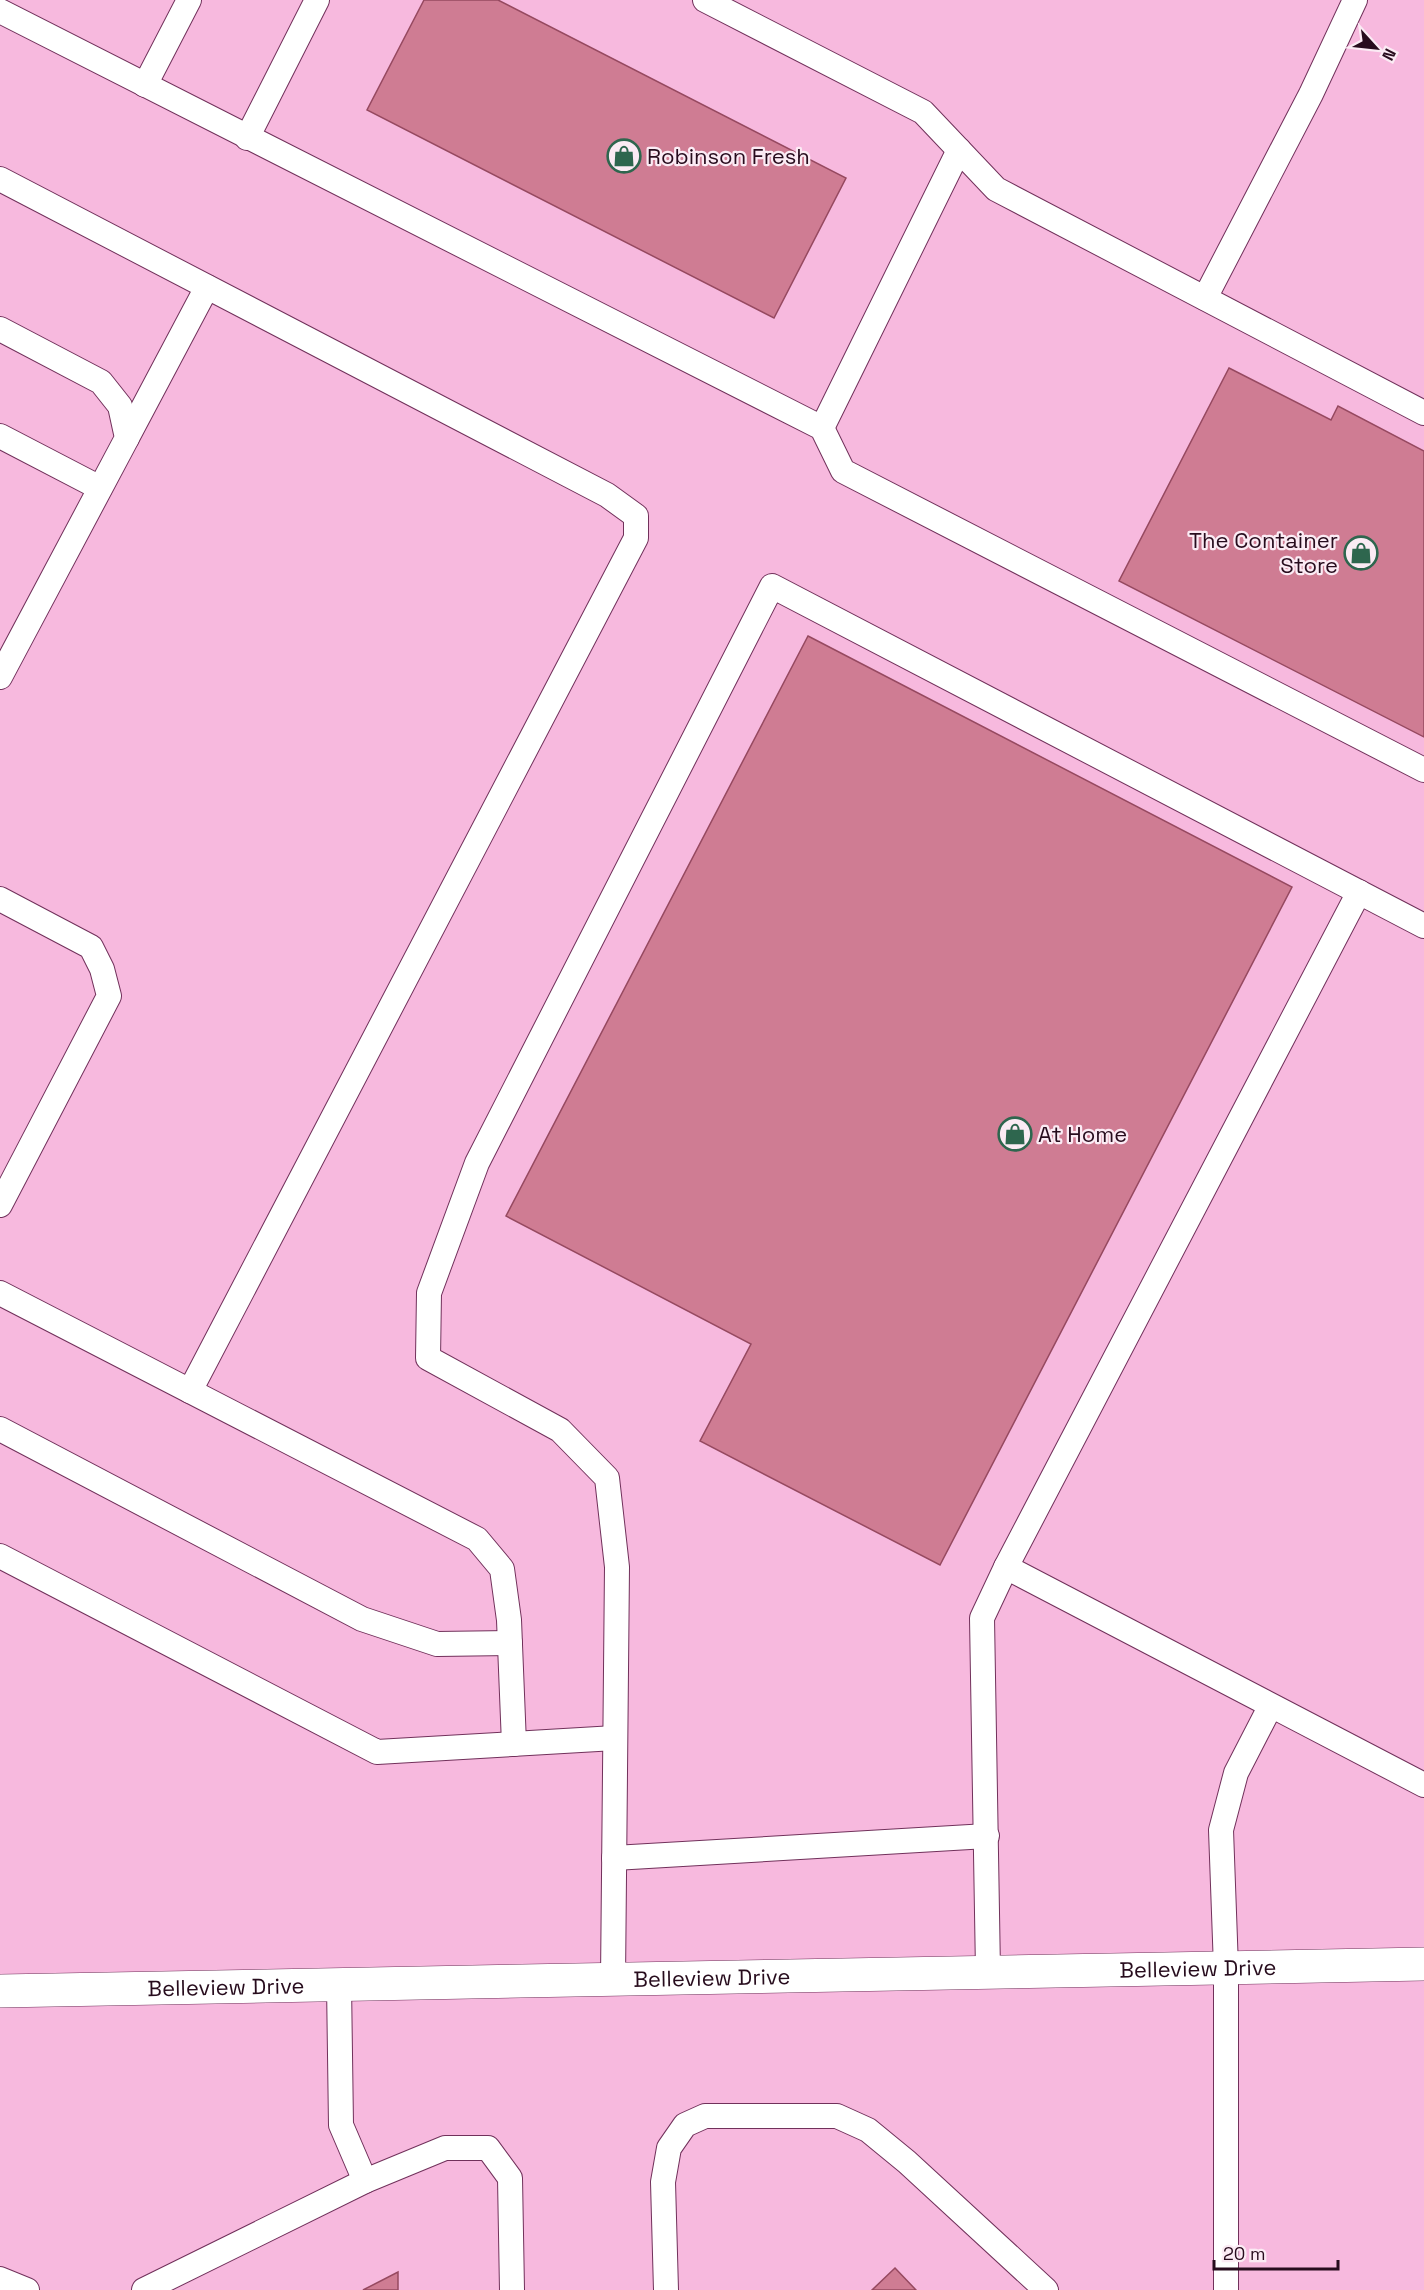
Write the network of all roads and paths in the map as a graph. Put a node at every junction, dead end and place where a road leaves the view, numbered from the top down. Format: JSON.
{"nodes":[{"id":1,"x":189,"y":0,"type":"edge"},
{"id":2,"x":318,"y":0,"type":"edge"},
{"id":3,"x":705,"y":0,"type":"edge"},
{"id":4,"x":1355,"y":0,"type":"edge"},
{"id":5,"x":0,"y":11,"type":"edge"},
{"id":6,"x":145,"y":86,"type":"junction"},
{"id":7,"x":247,"y":138,"type":"junction"},
{"id":8,"x":959,"y":150,"type":"junction"},
{"id":9,"x":0,"y":178,"type":"edge"},
{"id":10,"x":207,"y":287,"type":"junction"},
{"id":11,"x":1205,"y":298,"type":"junction"},
{"id":12,"x":0,"y":329,"type":"edge"},
{"id":13,"x":1424,"y":413,"type":"edge"},
{"id":14,"x":822,"y":428,"type":"junction"},
{"id":15,"x":0,"y":436,"type":"edge"},
{"id":16,"x":127,"y":438,"type":"junction"},
{"id":17,"x":100,"y":488,"type":"junction"},
{"id":18,"x":0,"y":677,"type":"edge"},
{"id":19,"x":1424,"y":770,"type":"edge"},
{"id":20,"x":1359,"y":892,"type":"junction"},
{"id":21,"x":0,"y":899,"type":"edge"},
{"id":22,"x":1424,"y":926,"type":"edge"},
{"id":23,"x":0,"y":1205,"type":"edge"},
{"id":24,"x":0,"y":1293,"type":"edge"},
{"id":25,"x":190,"y":1391,"type":"junction"},
{"id":26,"x":0,"y":1429,"type":"edge"},
{"id":27,"x":0,"y":1556,"type":"edge"},
{"id":28,"x":1006,"y":1567,"type":"junction"},
{"id":29,"x":510,"y":1643,"type":"junction"},
{"id":30,"x":1270,"y":1707,"type":"junction"},
{"id":31,"x":615,"y":1738,"type":"junction"},
{"id":32,"x":514,"y":1744,"type":"junction"},
{"id":33,"x":1424,"y":1785,"type":"edge"},
{"id":34,"x":987,"y":1836,"type":"junction"},
{"id":35,"x":615,"y":1858,"type":"junction"},
{"id":36,"x":1424,"y":1964,"type":"edge"},
{"id":37,"x":1226,"y":1968,"type":"junction"},
{"id":38,"x":988,"y":1971,"type":"junction"},
{"id":39,"x":613,"y":1979,"type":"junction"},
{"id":40,"x":339,"y":1984,"type":"junction"},
{"id":41,"x":0,"y":1991,"type":"edge"},
{"id":42,"x":365,"y":2181,"type":"junction"},
{"id":43,"x":0,"y":2279,"type":"edge"},
{"id":44,"x":27,"y":2290,"type":"edge"},
{"id":45,"x":144,"y":2290,"type":"edge"},
{"id":46,"x":512,"y":2290,"type":"edge"},
{"id":47,"x":666,"y":2290,"type":"edge"},
{"id":48,"x":1046,"y":2290,"type":"edge"},
{"id":49,"x":1226,"y":2290,"type":"edge"}],
"edges":[{"from":1,"to":6,"type":"lane"},
{"from":2,"to":7,"type":"lane"},
{"from":3,"to":8,"type":"lane"},
{"from":4,"to":11,"type":"lane"},
{"from":5,"to":6,"type":"lane"},
{"from":6,"to":7,"type":"lane"},
{"from":7,"to":14,"type":"lane"},
{"from":8,"to":11,"type":"lane"},
{"from":8,"to":14,"type":"lane"},
{"from":9,"to":10,"type":"lane"},
{"from":10,"to":16,"type":"lane"},
{"from":10,"to":25,"type":"lane"},
{"from":11,"to":13,"type":"lane"},
{"from":12,"to":16,"type":"lane"},
{"from":14,"to":19,"type":"lane"},
{"from":15,"to":17,"type":"lane"},
{"from":16,"to":17,"type":"lane"},
{"from":17,"to":18,"type":"lane"},
{"from":20,"to":22,"type":"lane"},
{"from":20,"to":28,"type":"lane"},
{"from":20,"to":31,"type":"lane"},
{"from":21,"to":23,"type":"lane"},
{"from":24,"to":25,"type":"lane"},
{"from":25,"to":29,"type":"lane"},
{"from":26,"to":29,"type":"lane"},
{"from":27,"to":32,"type":"lane"},
{"from":28,"to":30,"type":"lane"},
{"from":28,"to":34,"type":"lane"},
{"from":29,"to":32,"type":"lane"},
{"from":30,"to":33,"type":"lane"},
{"from":30,"to":37,"type":"lane"},
{"from":31,"to":32,"type":"lane"},
{"from":31,"to":35,"type":"lane"},
{"from":34,"to":35,"type":"lane"},
{"from":34,"to":38,"type":"lane"},
{"from":35,"to":39,"type":"lane"},
{"from":36,"to":37,"type":"street","name":"Belleview Drive"},
{"from":37,"to":38,"type":"street","name":"Belleview Drive"},
{"from":37,"to":49,"type":"lane"},
{"from":38,"to":39,"type":"street","name":"Belleview Drive"},
{"from":39,"to":40,"type":"street","name":"Belleview Drive"},
{"from":40,"to":41,"type":"street","name":"Belleview Drive"},
{"from":40,"to":42,"type":"lane"},
{"from":42,"to":45,"type":"lane"},
{"from":42,"to":46,"type":"lane"},
{"from":43,"to":44,"type":"lane"},
{"from":47,"to":48,"type":"lane"}]}
